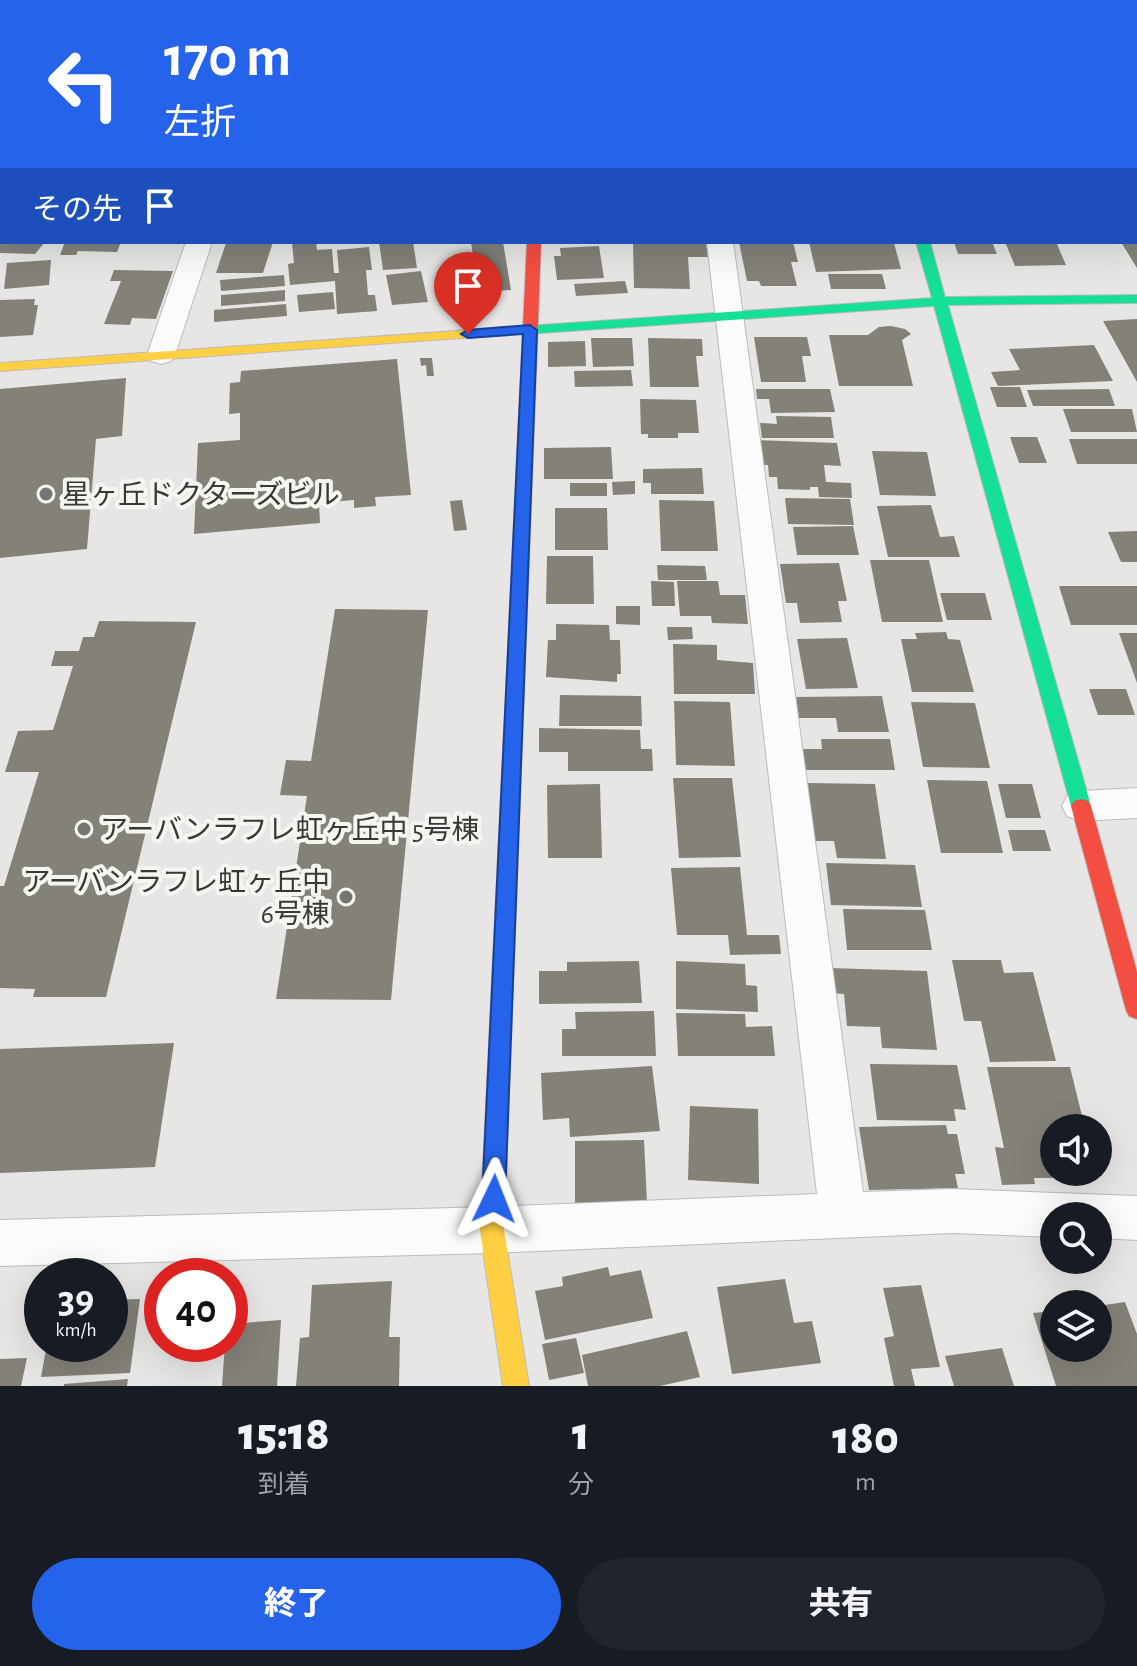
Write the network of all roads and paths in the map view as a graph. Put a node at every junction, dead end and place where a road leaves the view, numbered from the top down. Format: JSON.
{"nodes":[{"id":1,"x":198,"y":244,"type":"edge"},
{"id":2,"x":534,"y":244,"type":"edge"},
{"id":3,"x":720,"y":244,"type":"edge"},
{"id":4,"x":924,"y":244,"type":"edge"},
{"id":5,"x":1137,"y":299,"type":"edge"},
{"id":6,"x":942,"y":301,"type":"junction"},
{"id":7,"x":728,"y":315,"type":"junction"},
{"id":8,"x":530,"y":330,"type":"junction"},
{"id":9,"x":161,"y":355,"type":"junction"},
{"id":10,"x":0,"y":367,"type":"edge"},
{"id":11,"x":1137,"y":803,"type":"edge"},
{"id":12,"x":1081,"y":806,"type":"junction"},
{"id":13,"x":1137,"y":1010,"type":"edge"},
{"id":14,"x":1040,"y":1214,"type":"edge"},
{"id":15,"x":843,"y":1216,"type":"junction"},
{"id":16,"x":1112,"y":1217,"type":"edge"},
{"id":17,"x":1137,"y":1218,"type":"edge"},
{"id":18,"x":492,"y":1230,"type":"junction"},
{"id":19,"x":0,"y":1243,"type":"edge"},
{"id":20,"x":516,"y":1386,"type":"edge"}],
"edges":[{"from":1,"to":9,"type":"street"},
{"from":2,"to":8,"type":"street"},
{"from":3,"to":7,"type":"street"},
{"from":4,"to":6,"type":"street"},
{"from":5,"to":6,"type":"street"},
{"from":6,"to":7,"type":"street"},
{"from":6,"to":12,"type":"street"},
{"from":7,"to":8,"type":"street"},
{"from":7,"to":15,"type":"street"},
{"from":8,"to":9,"type":"street"},
{"from":8,"to":18,"type":"street"},
{"from":9,"to":10,"type":"street"},
{"from":11,"to":12,"type":"street"},
{"from":12,"to":13,"type":"street"},
{"from":14,"to":15,"type":"street"},
{"from":15,"to":18,"type":"street"},
{"from":16,"to":17,"type":"street"},
{"from":18,"to":19,"type":"street"},
{"from":18,"to":20,"type":"street"}]}
